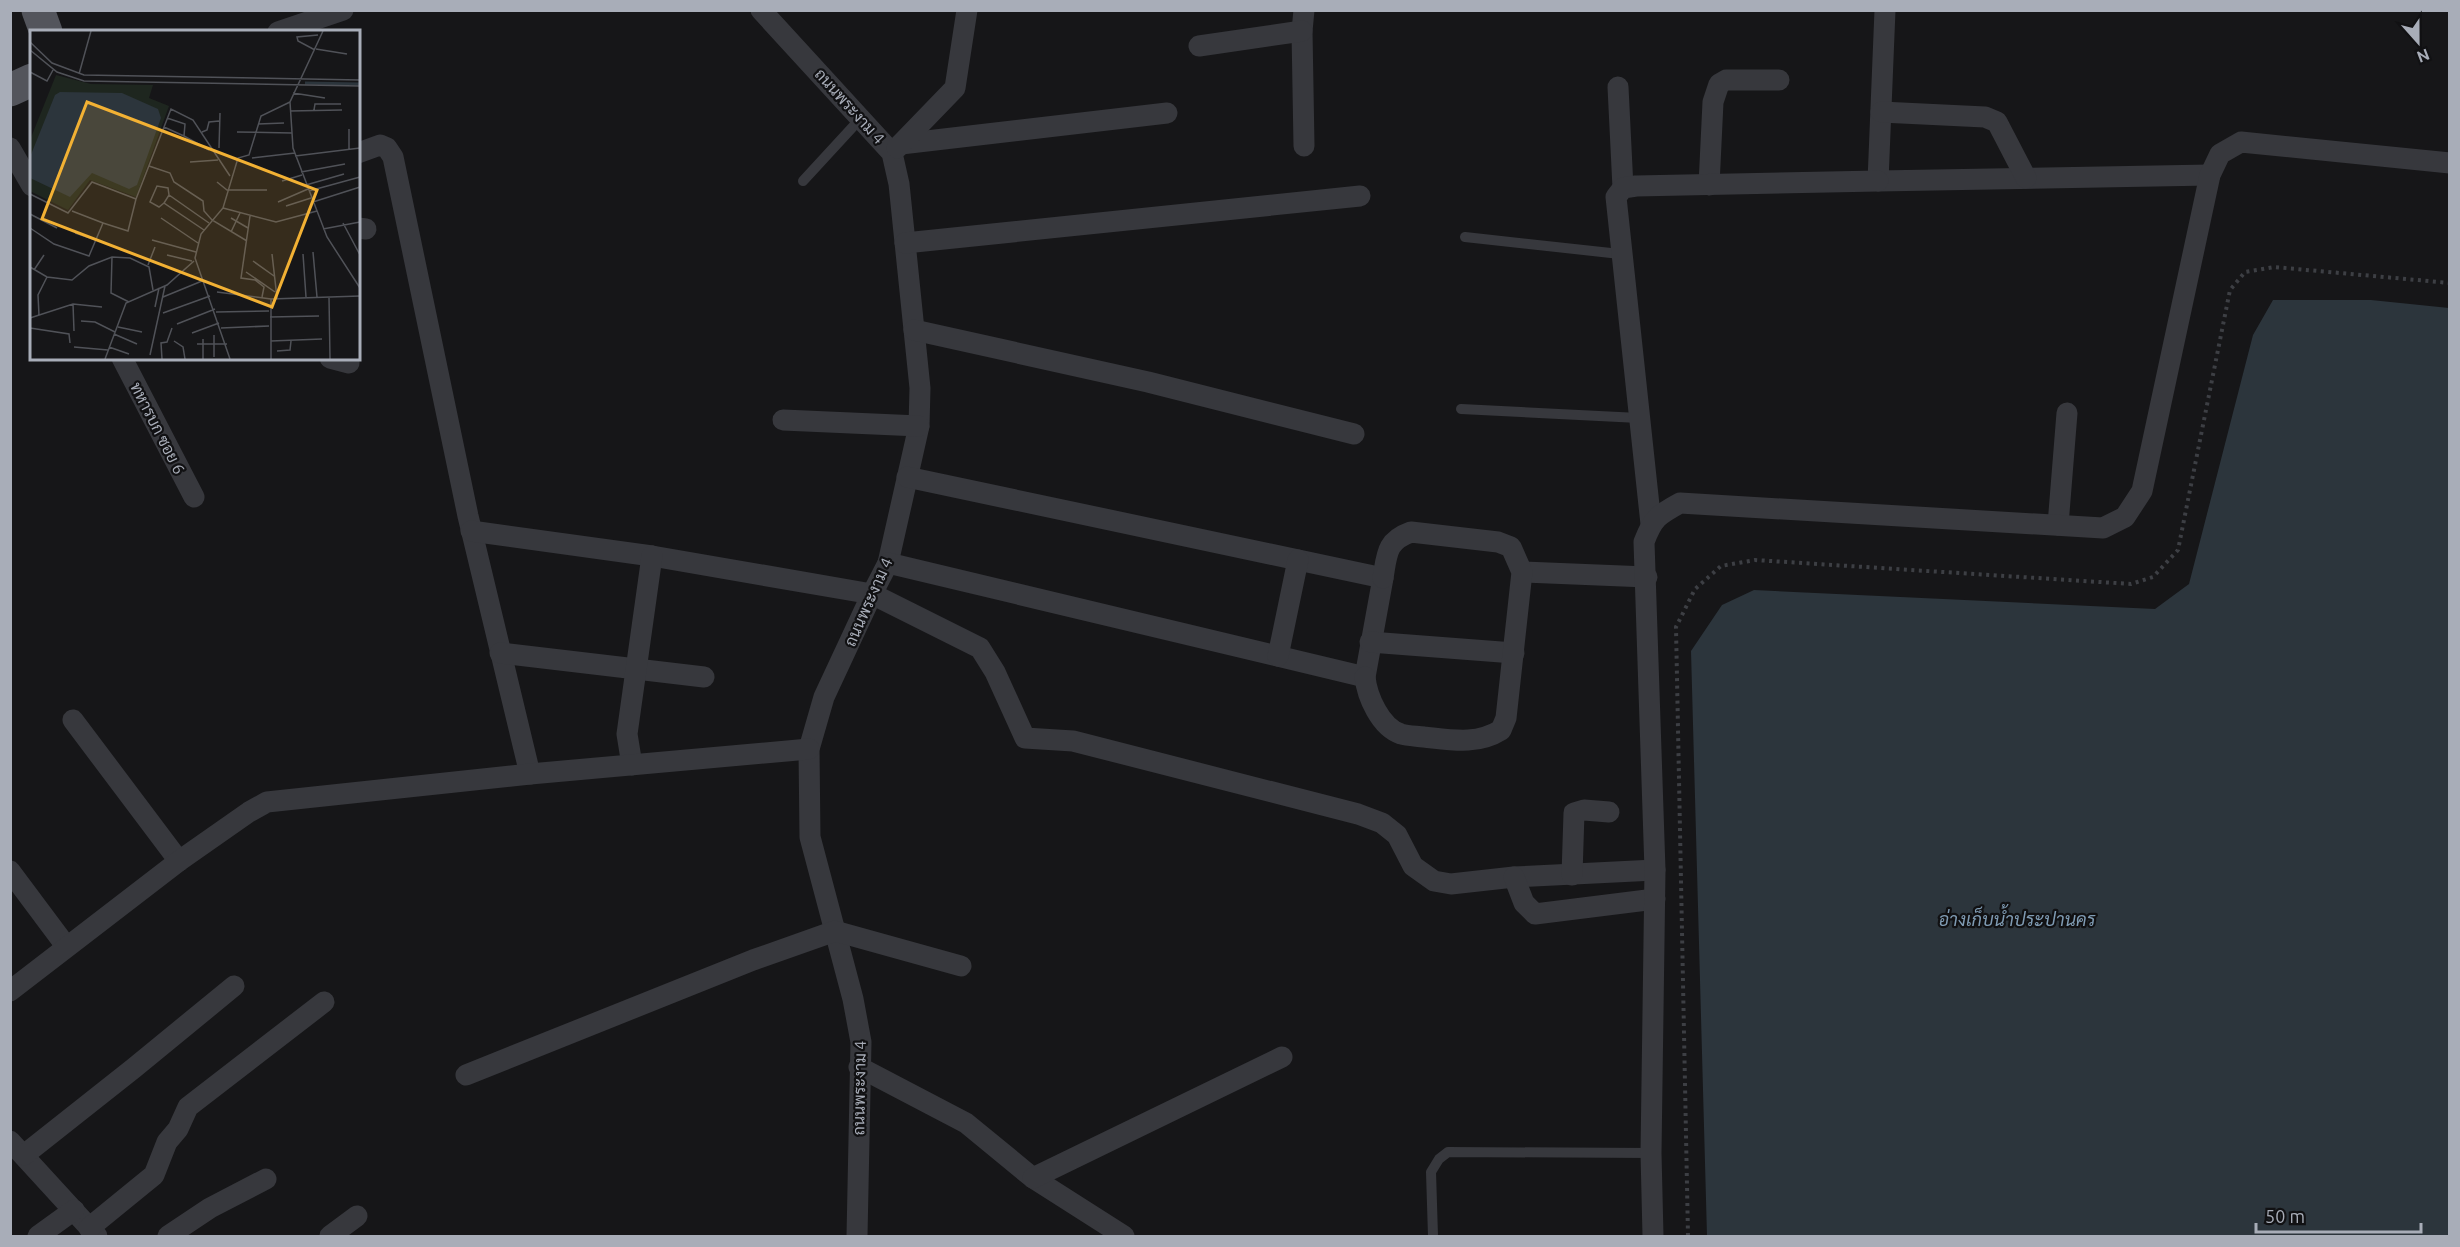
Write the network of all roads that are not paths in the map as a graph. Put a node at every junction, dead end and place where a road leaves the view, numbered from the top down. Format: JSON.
{"nodes":[{"id":1,"x":38,"y":10,"type":"edge"},
{"id":2,"x":343,"y":10,"type":"edge"},
{"id":3,"x":761,"y":10,"type":"edge"},
{"id":4,"x":967,"y":10,"type":"edge"},
{"id":5,"x":1885,"y":10,"type":"edge"},
{"id":6,"x":1303,"y":21,"type":"edge"},
{"id":7,"x":45,"y":30,"type":"edge"},
{"id":8,"x":284,"y":30,"type":"edge"},
{"id":9,"x":1199,"y":46,"type":"dead end"},
{"id":10,"x":1779,"y":80,"type":"dead end"},
{"id":11,"x":30,"y":81,"type":"edge"},
{"id":12,"x":1618,"y":87,"type":"dead end"},
{"id":13,"x":10,"y":90,"type":"edge"},
{"id":14,"x":1167,"y":112,"type":"dead end"},
{"id":15,"x":1881,"y":112,"type":"junction"},
{"id":16,"x":861,"y":118,"type":"junction"},
{"id":17,"x":1304,"y":146,"type":"dead end"},
{"id":18,"x":897,"y":148,"type":"junction"},
{"id":19,"x":18,"y":151,"type":"edge"},
{"id":20,"x":360,"y":152,"type":"edge"},
{"id":21,"x":2450,"y":163,"type":"edge"},
{"id":22,"x":2210,"y":175,"type":"junction"},
{"id":23,"x":2026,"y":178,"type":"junction"},
{"id":24,"x":30,"y":181,"type":"edge"},
{"id":25,"x":803,"y":181,"type":"dead end"},
{"id":26,"x":1878,"y":181,"type":"junction"},
{"id":27,"x":1709,"y":184,"type":"junction"},
{"id":28,"x":1623,"y":188,"type":"junction"},
{"id":29,"x":1360,"y":196,"type":"dead end"},
{"id":30,"x":1465,"y":237,"type":"dead end"},
{"id":31,"x":905,"y":243,"type":"junction"},
{"id":32,"x":1620,"y":254,"type":"junction"},
{"id":33,"x":914,"y":330,"type":"junction"},
{"id":34,"x":124,"y":360,"type":"edge"},
{"id":35,"x":1461,"y":409,"type":"dead end"},
{"id":36,"x":2067,"y":413,"type":"dead end"},
{"id":37,"x":1639,"y":418,"type":"junction"},
{"id":38,"x":783,"y":420,"type":"dead end"},
{"id":39,"x":919,"y":426,"type":"junction"},
{"id":40,"x":1354,"y":435,"type":"dead end"},
{"id":41,"x":907,"y":477,"type":"junction"},
{"id":42,"x":194,"y":497,"type":"dead end"},
{"id":43,"x":1651,"y":524,"type":"junction"},
{"id":44,"x":2058,"y":525,"type":"junction"},
{"id":45,"x":471,"y":531,"type":"junction"},
{"id":46,"x":652,"y":556,"type":"junction"},
{"id":47,"x":1298,"y":560,"type":"junction"},
{"id":48,"x":888,"y":563,"type":"junction"},
{"id":49,"x":1522,"y":572,"type":"junction"},
{"id":50,"x":1647,"y":577,"type":"junction"},
{"id":51,"x":1383,"y":578,"type":"junction"},
{"id":52,"x":872,"y":594,"type":"junction"},
{"id":53,"x":1370,"y":642,"type":"junction"},
{"id":54,"x":500,"y":653,"type":"junction"},
{"id":55,"x":1514,"y":653,"type":"junction"},
{"id":56,"x":1278,"y":656,"type":"junction"},
{"id":57,"x":635,"y":670,"type":"junction"},
{"id":58,"x":704,"y":677,"type":"dead end"},
{"id":59,"x":1365,"y":677,"type":"junction"},
{"id":60,"x":73,"y":720,"type":"dead end"},
{"id":61,"x":809,"y":749,"type":"junction"},
{"id":62,"x":632,"y":765,"type":"junction"},
{"id":63,"x":530,"y":774,"type":"junction"},
{"id":64,"x":1609,"y":812,"type":"dead end"},
{"id":65,"x":179,"y":861,"type":"junction"},
{"id":66,"x":1655,"y":870,"type":"junction"},
{"id":67,"x":10,"y":871,"type":"edge"},
{"id":68,"x":1572,"y":875,"type":"junction"},
{"id":69,"x":1514,"y":877,"type":"junction"},
{"id":70,"x":1655,"y":899,"type":"junction"},
{"id":71,"x":835,"y":930,"type":"junction"},
{"id":72,"x":66,"y":946,"type":"junction"},
{"id":73,"x":961,"y":966,"type":"dead end"},
{"id":74,"x":234,"y":986,"type":"dead end"},
{"id":75,"x":10,"y":991,"type":"edge"},
{"id":76,"x":324,"y":1002,"type":"dead end"},
{"id":77,"x":1282,"y":1057,"type":"dead end"},
{"id":78,"x":859,"y":1067,"type":"junction"},
{"id":79,"x":466,"y":1075,"type":"dead end"},
{"id":80,"x":17,"y":1148,"type":"edge"},
{"id":81,"x":1651,"y":1153,"type":"junction"},
{"id":82,"x":1033,"y":1178,"type":"junction"},
{"id":83,"x":266,"y":1179,"type":"dead end"},
{"id":84,"x":74,"y":1210,"type":"junction"},
{"id":85,"x":357,"y":1216,"type":"dead end"},
{"id":86,"x":93,"y":1232,"type":"edge"},
{"id":87,"x":38,"y":1236,"type":"edge"},
{"id":88,"x":168,"y":1236,"type":"edge"},
{"id":89,"x":330,"y":1236,"type":"edge"},
{"id":90,"x":857,"y":1236,"type":"edge"},
{"id":91,"x":1125,"y":1236,"type":"edge"},
{"id":92,"x":1433,"y":1236,"type":"edge"},
{"id":93,"x":1653,"y":1236,"type":"edge"}],
"edges":[{"from":1,"to":7,"type":"main road"},
{"from":2,"to":8,"type":"street"},
{"from":3,"to":16,"type":"street","name":"ถนนพระงาม 4"},
{"from":4,"to":18,"type":"street"},
{"from":5,"to":15,"type":"street"},
{"from":6,"to":9,"type":"street"},
{"from":6,"to":17,"type":"street"},
{"from":10,"to":27,"type":"street"},
{"from":11,"to":13,"type":"main road"},
{"from":12,"to":28,"type":"street"},
{"from":14,"to":18,"type":"street"},
{"from":15,"to":23,"type":"street"},
{"from":15,"to":26,"type":"street"},
{"from":16,"to":18,"type":"street","name":"ถนนพระงาม 4"},
{"from":16,"to":25,"type":"lane"},
{"from":18,"to":31,"type":"street","name":"ถนนพระงาม 4"},
{"from":19,"to":24,"type":"street"},
{"from":20,"to":45,"type":"street"},
{"from":21,"to":22,"type":"street"},
{"from":22,"to":23,"type":"street"},
{"from":22,"to":44,"type":"street"},
{"from":23,"to":26,"type":"street"},
{"from":26,"to":27,"type":"street"},
{"from":27,"to":28,"type":"street"},
{"from":28,"to":32,"type":"street"},
{"from":29,"to":31,"type":"street"},
{"from":30,"to":32,"type":"lane"},
{"from":31,"to":33,"type":"street","name":"ถนนพระงาม 4"},
{"from":32,"to":37,"type":"street"},
{"from":33,"to":39,"type":"street","name":"ถนนพระงาม 4"},
{"from":33,"to":40,"type":"street"},
{"from":34,"to":42,"type":"street","name":"ทหารบก ซอย 6"},
{"from":35,"to":37,"type":"lane"},
{"from":36,"to":44,"type":"street"},
{"from":37,"to":43,"type":"street"},
{"from":38,"to":39,"type":"street"},
{"from":39,"to":41,"type":"street","name":"ถนนพระงาม 4"},
{"from":41,"to":47,"type":"street"},
{"from":41,"to":48,"type":"street","name":"ถนนพระงาม 4"},
{"from":43,"to":44,"type":"street"},
{"from":43,"to":50,"type":"street"},
{"from":45,"to":46,"type":"street"},
{"from":45,"to":54,"type":"street"},
{"from":46,"to":52,"type":"street"},
{"from":46,"to":57,"type":"street"},
{"from":47,"to":51,"type":"street"},
{"from":47,"to":56,"type":"street"},
{"from":48,"to":52,"type":"street","name":"ถนนพระงาม 4"},
{"from":48,"to":56,"type":"street"},
{"from":49,"to":50,"type":"street"},
{"from":49,"to":51,"type":"street"},
{"from":49,"to":55,"type":"street"},
{"from":50,"to":66,"type":"street"},
{"from":51,"to":53,"type":"street"},
{"from":52,"to":61,"type":"street","name":"ถนนพระงาม 4"},
{"from":52,"to":69,"type":"street"},
{"from":53,"to":55,"type":"street"},
{"from":53,"to":59,"type":"street"},
{"from":54,"to":57,"type":"street"},
{"from":54,"to":63,"type":"street"},
{"from":55,"to":59,"type":"street"},
{"from":56,"to":59,"type":"street"},
{"from":57,"to":58,"type":"street"},
{"from":57,"to":62,"type":"street"},
{"from":60,"to":65,"type":"street"},
{"from":61,"to":62,"type":"street"},
{"from":61,"to":71,"type":"street","name":"ถนนพระงาม 4"},
{"from":62,"to":63,"type":"street"},
{"from":63,"to":65,"type":"street"},
{"from":64,"to":68,"type":"street"},
{"from":65,"to":72,"type":"street"},
{"from":66,"to":68,"type":"street"},
{"from":66,"to":70,"type":"street"},
{"from":67,"to":72,"type":"street"},
{"from":68,"to":69,"type":"street"},
{"from":69,"to":70,"type":"street"},
{"from":70,"to":81,"type":"street"},
{"from":71,"to":73,"type":"street"},
{"from":71,"to":78,"type":"street","name":"ถนนพระงาม 4"},
{"from":71,"to":79,"type":"street"},
{"from":72,"to":75,"type":"street"},
{"from":74,"to":80,"type":"street"},
{"from":76,"to":86,"type":"street"},
{"from":77,"to":82,"type":"street"},
{"from":78,"to":82,"type":"street"},
{"from":78,"to":90,"type":"street","name":"ถนนพระงาม 4"},
{"from":80,"to":84,"type":"street"},
{"from":81,"to":92,"type":"lane"},
{"from":81,"to":93,"type":"street"},
{"from":82,"to":91,"type":"street"},
{"from":83,"to":88,"type":"street"},
{"from":84,"to":86,"type":"street"},
{"from":84,"to":87,"type":"street"},
{"from":85,"to":89,"type":"street"}]}
